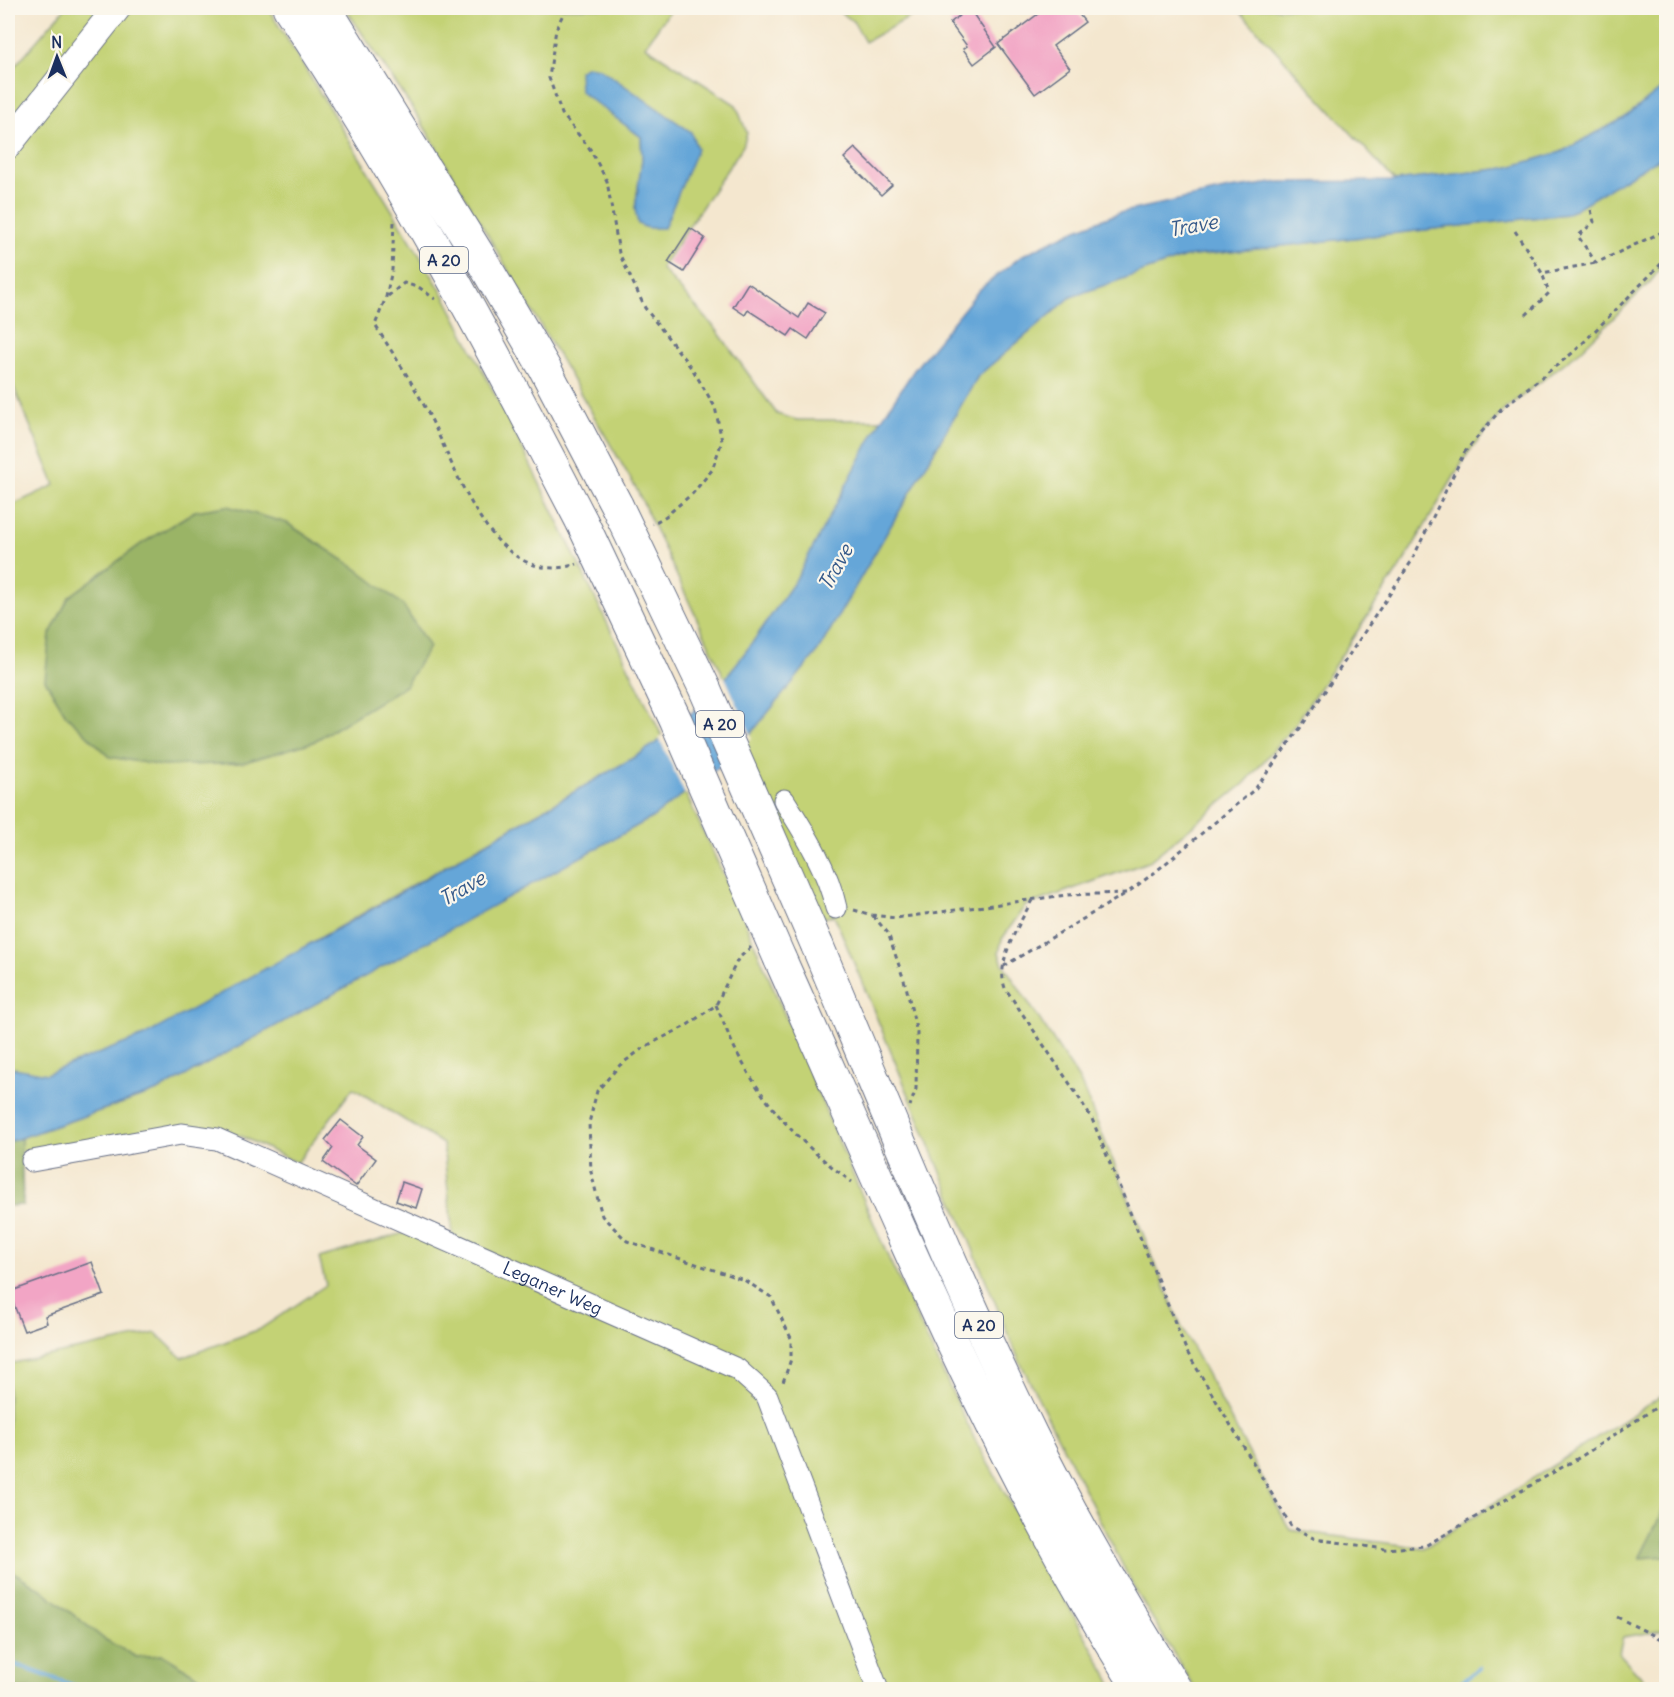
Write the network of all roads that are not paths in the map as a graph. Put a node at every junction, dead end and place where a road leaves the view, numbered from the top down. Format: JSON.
{"nodes":[{"id":1,"x":117,"y":8,"type":"edge"},
{"id":2,"x":289,"y":8,"type":"edge"},
{"id":3,"x":325,"y":8,"type":"edge"},
{"id":4,"x":8,"y":146,"type":"edge"},
{"id":5,"x":784,"y":801,"type":"dead end"},
{"id":6,"x":836,"y":908,"type":"road end"},
{"id":7,"x":32,"y":1161,"type":"dead end"},
{"id":8,"x":878,"y":1689,"type":"edge"},
{"id":9,"x":1140,"y":1689,"type":"edge"},
{"id":10,"x":1176,"y":1689,"type":"edge"}],
"edges":[{"from":1,"to":4,"type":"main road"},
{"from":2,"to":9,"type":"highway","number":"A 20","bridge":true},
{"from":3,"to":10,"type":"highway","number":"A 20","bridge":true},
{"from":5,"to":6,"type":"street"},
{"from":7,"to":8,"type":"street","name":"Leganer Weg"}]}
